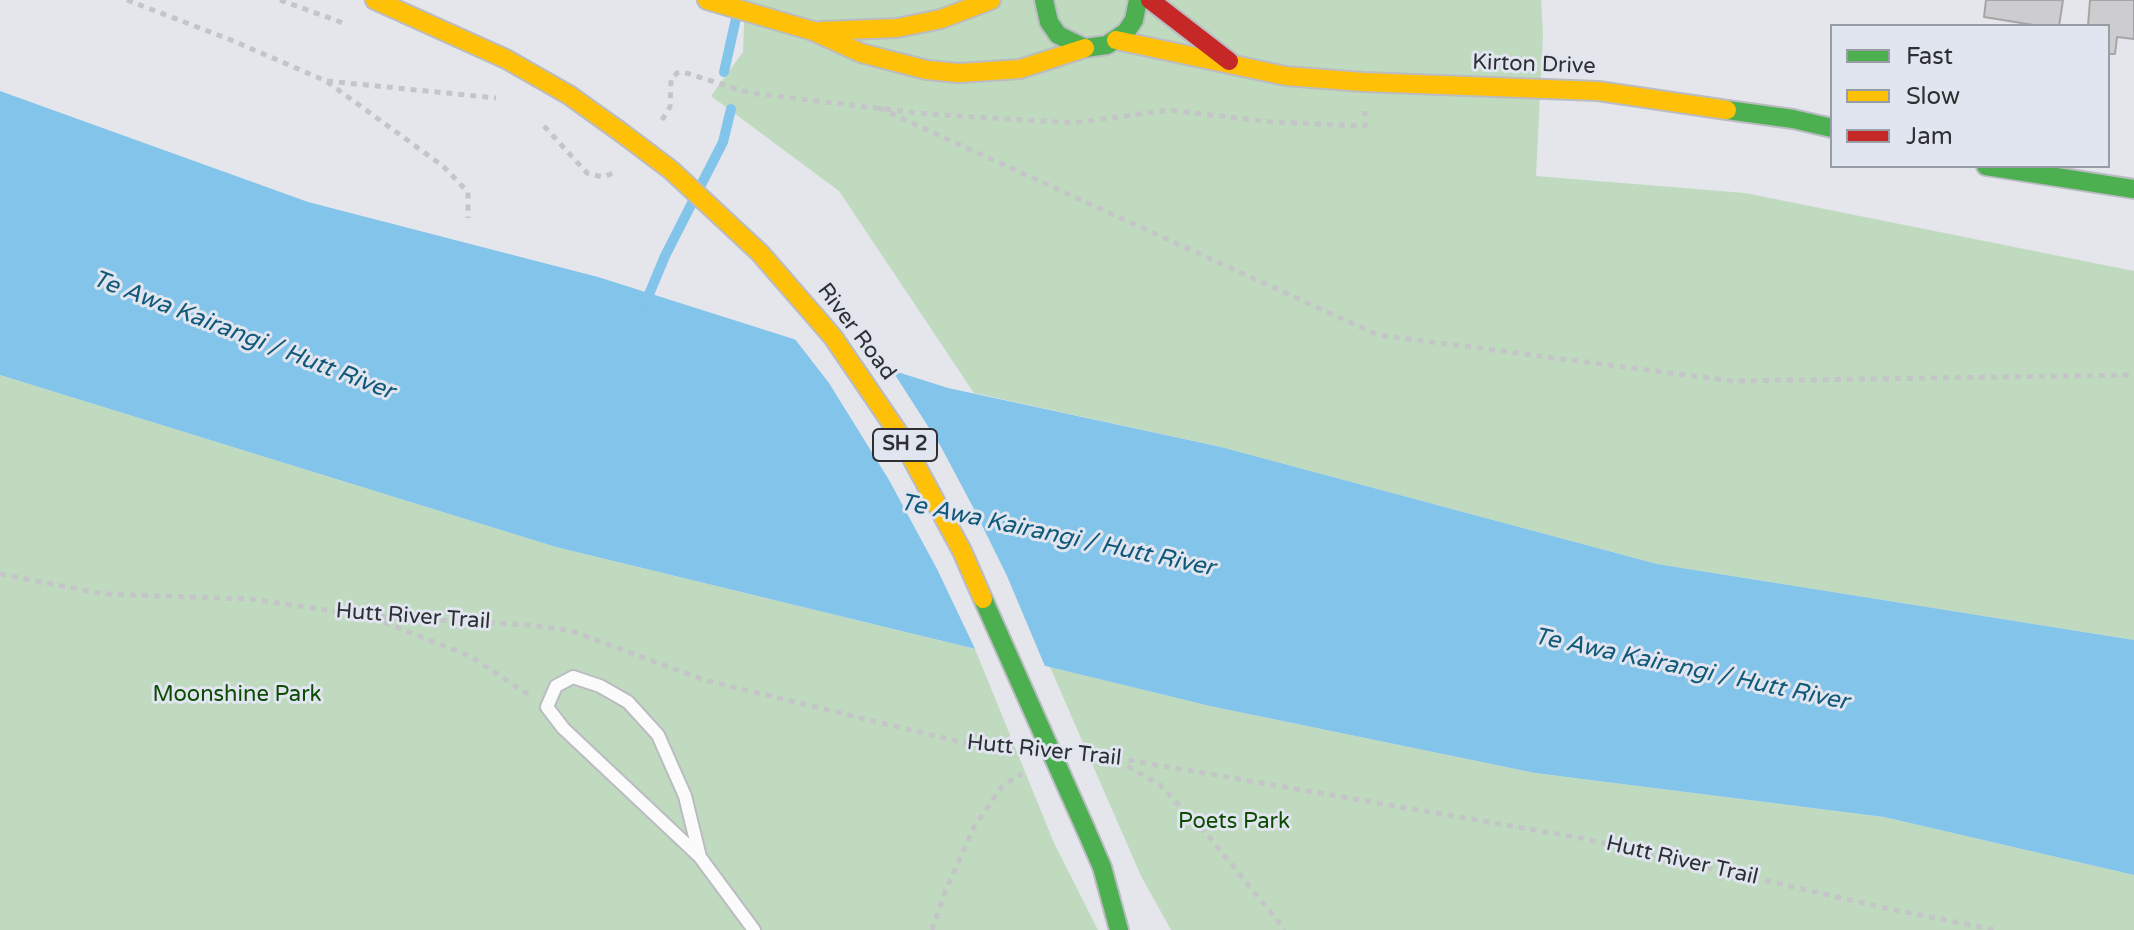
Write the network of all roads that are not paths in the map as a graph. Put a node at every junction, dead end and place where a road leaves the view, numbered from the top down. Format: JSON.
{"nodes":[{"id":1,"x":375,"y":0,"type":"edge"},
{"id":2,"x":707,"y":0,"type":"edge"},
{"id":3,"x":991,"y":0,"type":"edge"},
{"id":4,"x":1044,"y":0,"type":"edge"},
{"id":5,"x":1138,"y":0,"type":"edge"},
{"id":6,"x":1150,"y":0,"type":"edge"},
{"id":7,"x":813,"y":31,"type":"junction"},
{"id":8,"x":1116,"y":40,"type":"junction"},
{"id":9,"x":1085,"y":48,"type":"junction"},
{"id":10,"x":1233,"y":64,"type":"junction"},
{"id":11,"x":1830,"y":128,"type":"edge"},
{"id":12,"x":1999,"y":168,"type":"edge"},
{"id":13,"x":2134,"y":189,"type":"edge"},
{"id":14,"x":700,"y":857,"type":"junction"},
{"id":15,"x":1102,"y":867,"type":"junction"},
{"id":16,"x":1136,"y":917,"type":"dead end"},
{"id":17,"x":754,"y":930,"type":"edge"},
{"id":18,"x":1119,"y":930,"type":"edge"}],
"edges":[{"from":1,"to":15,"type":"main road","name":"River Road","number":"SH 2","bridge":true},
{"from":2,"to":7,"type":"main road"},
{"from":3,"to":7,"type":"main road"},
{"from":4,"to":9,"type":"main road"},
{"from":5,"to":8,"type":"main road"},
{"from":6,"to":10,"type":"main road","name":"Kirton Drive"},
{"from":7,"to":9,"type":"main road"},
{"from":8,"to":9,"type":"main road"},
{"from":8,"to":10,"type":"main road","name":"Kirton Drive"},
{"from":10,"to":11,"type":"main road","name":"Kirton Drive"},
{"from":12,"to":13,"type":"main road"},
{"from":14,"to":14,"type":"lane"},
{"from":14,"to":17,"type":"lane"},
{"from":15,"to":16,"type":"main road","name":"River Road","number":"SH 2"},
{"from":15,"to":18,"type":"main road","name":"River Road","number":"SH 2"}]}
